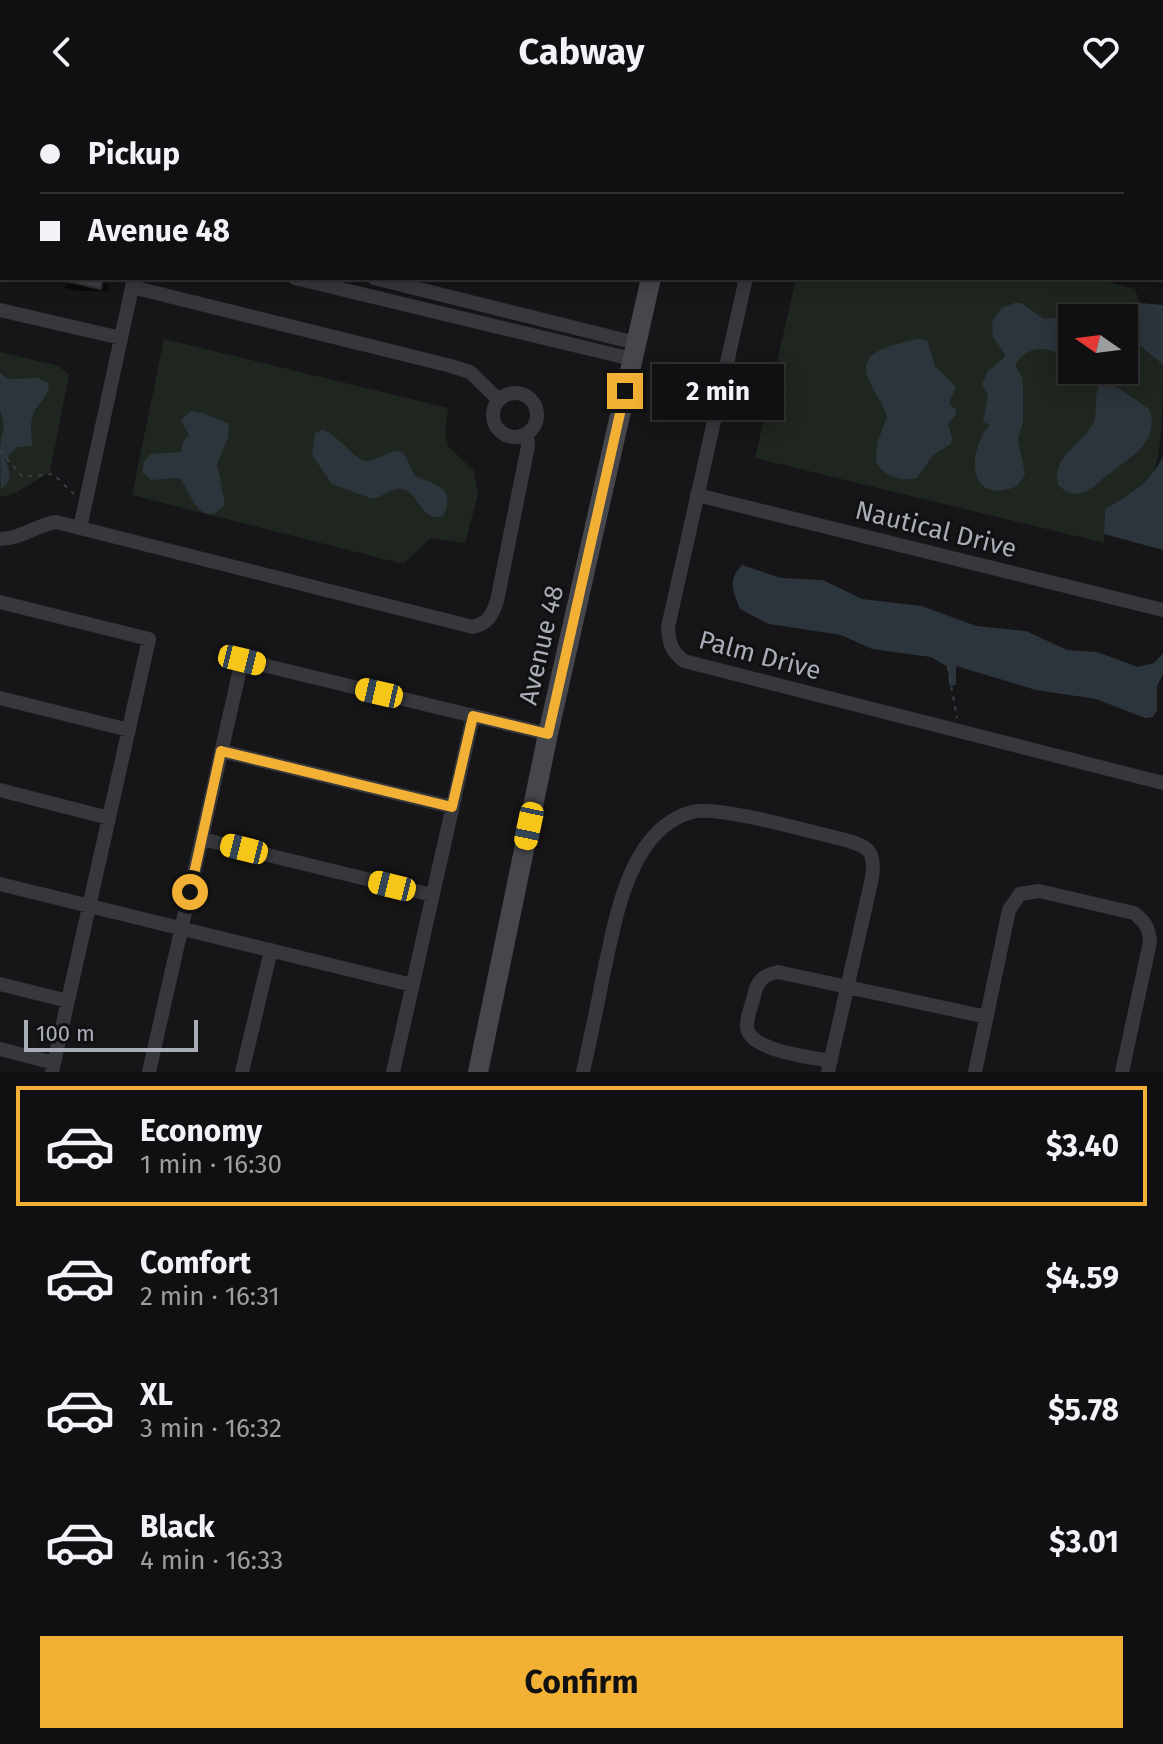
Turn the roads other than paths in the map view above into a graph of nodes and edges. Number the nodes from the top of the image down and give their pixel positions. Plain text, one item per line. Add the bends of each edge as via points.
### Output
1 (304, 280) edge
2 (381, 280) edge
3 (651, 280) edge
4 (746, 280) edge
5 (133, 283) edge
6 (0, 310) edge
7 (121, 338) junction
8 (634, 351) junction
9 (499, 400) junction
10 (527, 434) junction
11 (697, 495) junction
12 (80, 528) junction
13 (0, 539) edge
14 (0, 602) edge
15 (1163, 610) edge
16 (0, 698) edge
17 (473, 716) junction
18 (129, 730) junction
19 (548, 734) junction
20 (221, 751) junction
21 (1163, 783) edge
22 (0, 790) edge
23 (452, 807) junction
24 (109, 818) junction
25 (202, 839) junction
26 (0, 884) edge
27 (432, 895) junction
28 (90, 906) junction
29 (181, 928) junction
30 (271, 950) junction
31 (0, 984) edge
32 (412, 985) junction
33 (847, 987) junction
34 (68, 1001) junction
35 (987, 1017) junction
36 (0, 1049) edge
37 (829, 1067) edge
38 (53, 1068) edge
39 (149, 1072) edge
40 (242, 1072) edge
41 (393, 1072) edge
42 (478, 1072) edge
43 (583, 1072) edge
44 (975, 1072) edge
45 (1122, 1072) edge

1 - 8 street
2 - 8 street
3 - 8 main road, Avenue 48
4 - 11 street, Palm Drive
5 - 7 street
5 - 9 street via 470,372
6 - 7 street
7 - 12 street
8 - 19 main road, Avenue 48
9 - 10 street via 494,419 500,432 513,437
9 - 10 street via 520,394 532,401 537,415
10 - 12 street via 497,601 491,618 473,627
11 - 15 street, Nautical Drive
11 - 21 street, Palm Drive via 668,627 669,645 684,661
12 - 13 street via 56,522
14 - 18 street via 149,639
16 - 18 street
17 - 19 street
17 - 20 street via 242,660
17 - 23 street
18 - 24 street
19 - 42 main road, Avenue 48
20 - 23 street
20 - 25 street
22 - 24 street
23 - 27 street
24 - 28 street
25 - 27 street
25 - 29 street
26 - 28 street
27 - 32 street
28 - 29 street
28 - 34 street
29 - 30 street
29 - 39 street
30 - 32 street
30 - 40 street
31 - 34 street
32 - 41 street
33 - 35 street
33 - 37 street
33 - 37 street via 766,974 757,984 747,1027 752,1040 762,1046
33 - 43 street via 872,878 871,852 842,839 716,811 694,812 672,820 655,836 623,893
34 - 38 street
35 - 44 street
35 - 45 street via 1009,910 1020,894 1039,891 1134,913 1150,930 1150,942
36 - 38 street

